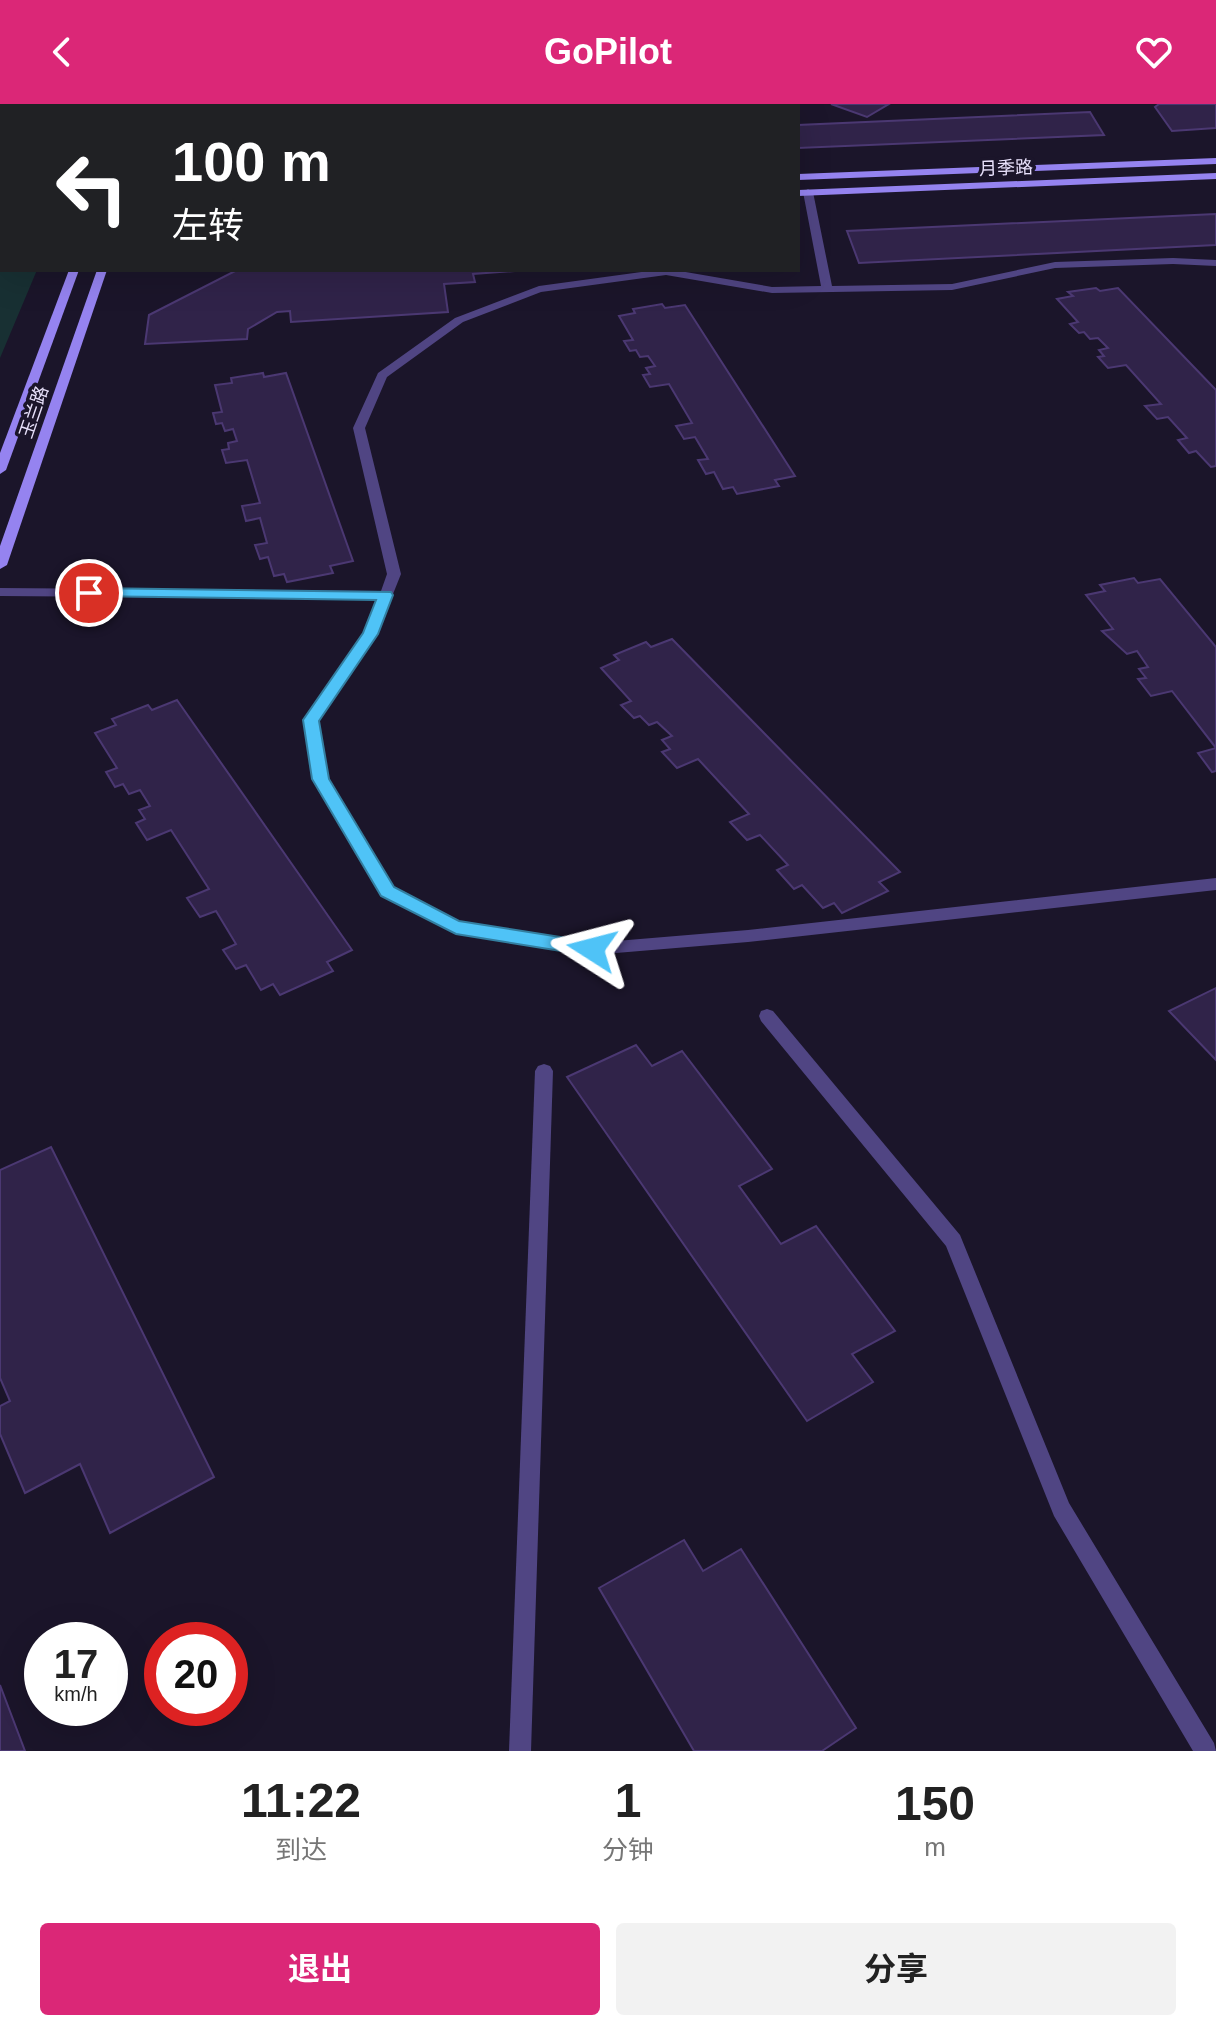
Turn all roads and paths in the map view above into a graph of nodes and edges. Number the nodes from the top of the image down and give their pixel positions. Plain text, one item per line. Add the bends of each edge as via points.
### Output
1 (1216, 161) edge
2 (1216, 176) edge
3 (800, 177) edge
4 (803, 193) edge
5 (1216, 263) edge
6 (73, 272) edge
7 (101, 272) edge
8 (827, 289) junction
9 (0, 470) edge
10 (0, 565) edge
11 (0, 592) edge
12 (386, 595) junction
13 (1216, 884) edge
14 (767, 1016) dead end
15 (544, 1071) dead end
16 (520, 1751) edge
17 (1206, 1751) edge

1 - 3 street, 月季路
2 - 4 street, 月季路
4 - 8 lane
5 - 8 lane via 1055,265 952,287
6 - 9 street, 玉兰路
7 - 10 street, 玉兰路
8 - 12 lane via 772,290 666,272 539,289 459,320 382,375 359,428 394,574
11 - 12 lane
12 - 13 lane via 370,634 311,720 321,779 387,891 456,927 592,949
14 - 17 lane via 953,1241 1061,1509
15 - 16 lane

